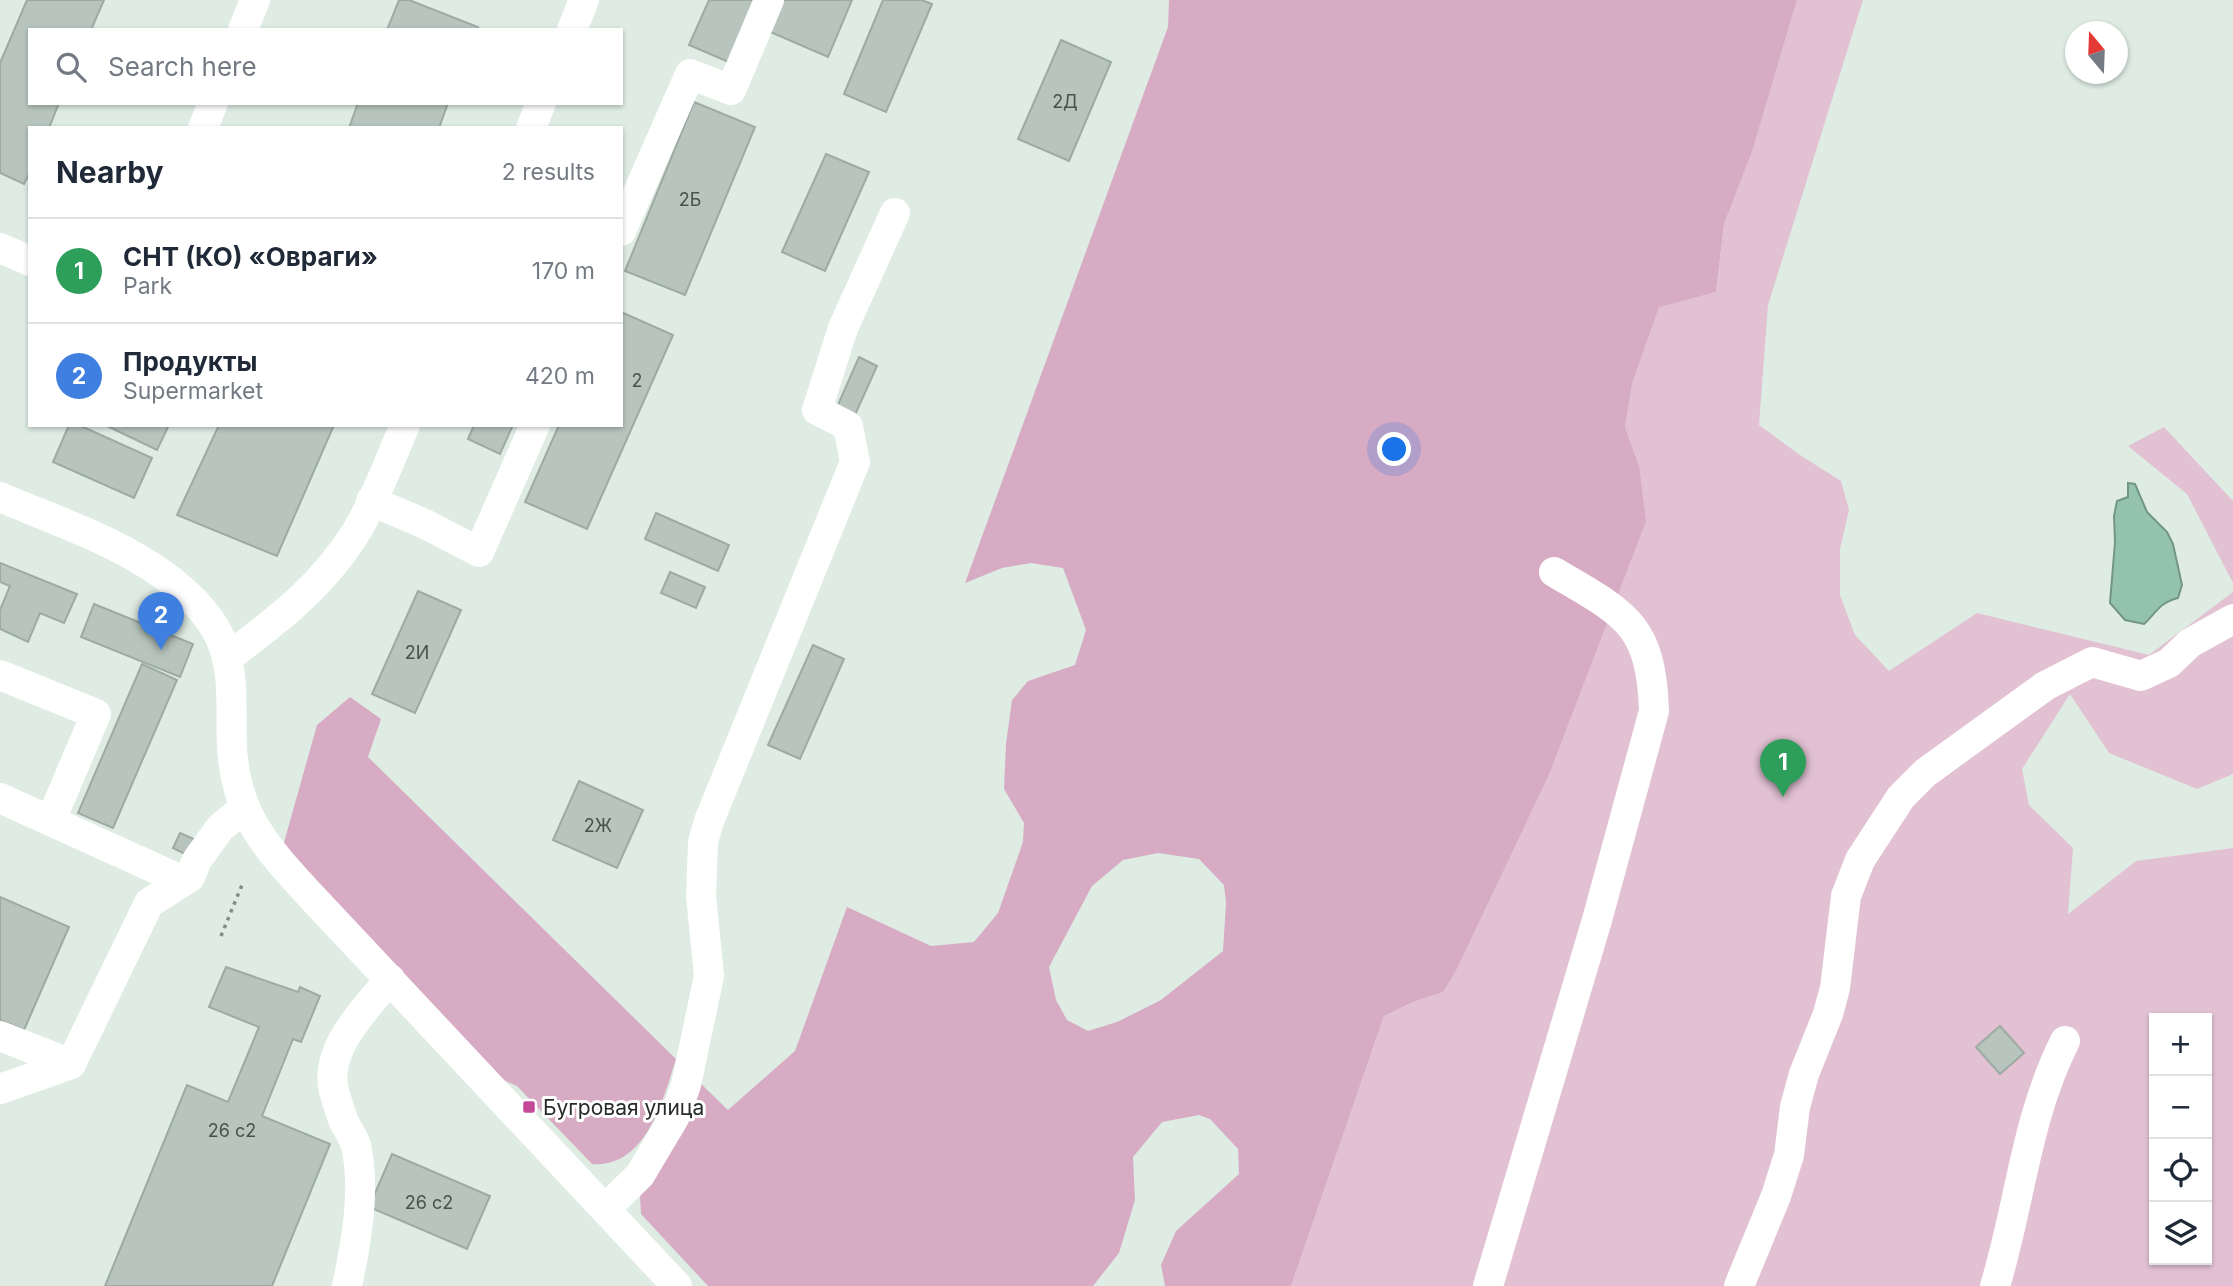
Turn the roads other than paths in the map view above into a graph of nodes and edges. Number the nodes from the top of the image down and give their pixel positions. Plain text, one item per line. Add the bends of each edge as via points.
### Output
1 (255, 0) edge
2 (584, 0) edge
3 (769, 0) edge
4 (244, 28) edge
5 (573, 28) edge
6 (212, 105) edge
7 (540, 105) edge
8 (204, 126) edge
9 (532, 126) edge
10 (895, 213) dead end
11 (623, 226) edge
12 (0, 248) edge
13 (28, 260) edge
14 (404, 427) edge
15 (534, 427) edge
16 (0, 497) edge
17 (371, 500) junction
18 (1554, 572) dead end
19 (2233, 619) edge
20 (227, 658) junction
21 (0, 675) edge
22 (0, 798) edge
23 (244, 808) junction
24 (51, 820) junction
25 (183, 881) junction
26 (390, 979) junction
27 (0, 1036) edge
28 (2065, 1041) dead end
29 (71, 1064) junction
30 (0, 1089) edge
31 (605, 1209) junction
32 (347, 1286) edge
33 (677, 1286) edge
34 (1488, 1286) edge
35 (1740, 1286) edge
36 (1996, 1286) edge

1 - 4 street
2 - 5 street
3 - 11 street via 731,90 690,74
6 - 8 street
7 - 9 street
10 - 31 street via 843,328 817,410 848,426 855,462 703,842 701,897 709,976 685,1085 675,1116 640,1175
12 - 13 street
14 - 17 street
15 - 17 street via 479,552
16 - 20 street via 117,548 170,579 216,629
17 - 20 street via 358,528 313,589
18 - 34 street via 1627,618 1644,645 1653,677 1654,712
19 - 35 street via 2190,643 2169,663 2141,676 2092,662 2045,686 1934,766 1901,797 1860,860 1846,896 1828,1014 1804,1074 1789,1155
20 - 23 street via 233,694 232,750
21 - 24 street via 96,715
22 - 24 street
23 - 25 street via 220,828
23 - 26 street via 272,854
24 - 25 street
25 - 29 street via 149,903
26 - 31 street
26 - 32 street via 345,1033 336,1055 333,1087 355,1145 359,1174 356,1241
27 - 29 street
28 - 36 street via 2036,1110
29 - 30 street
31 - 33 street

